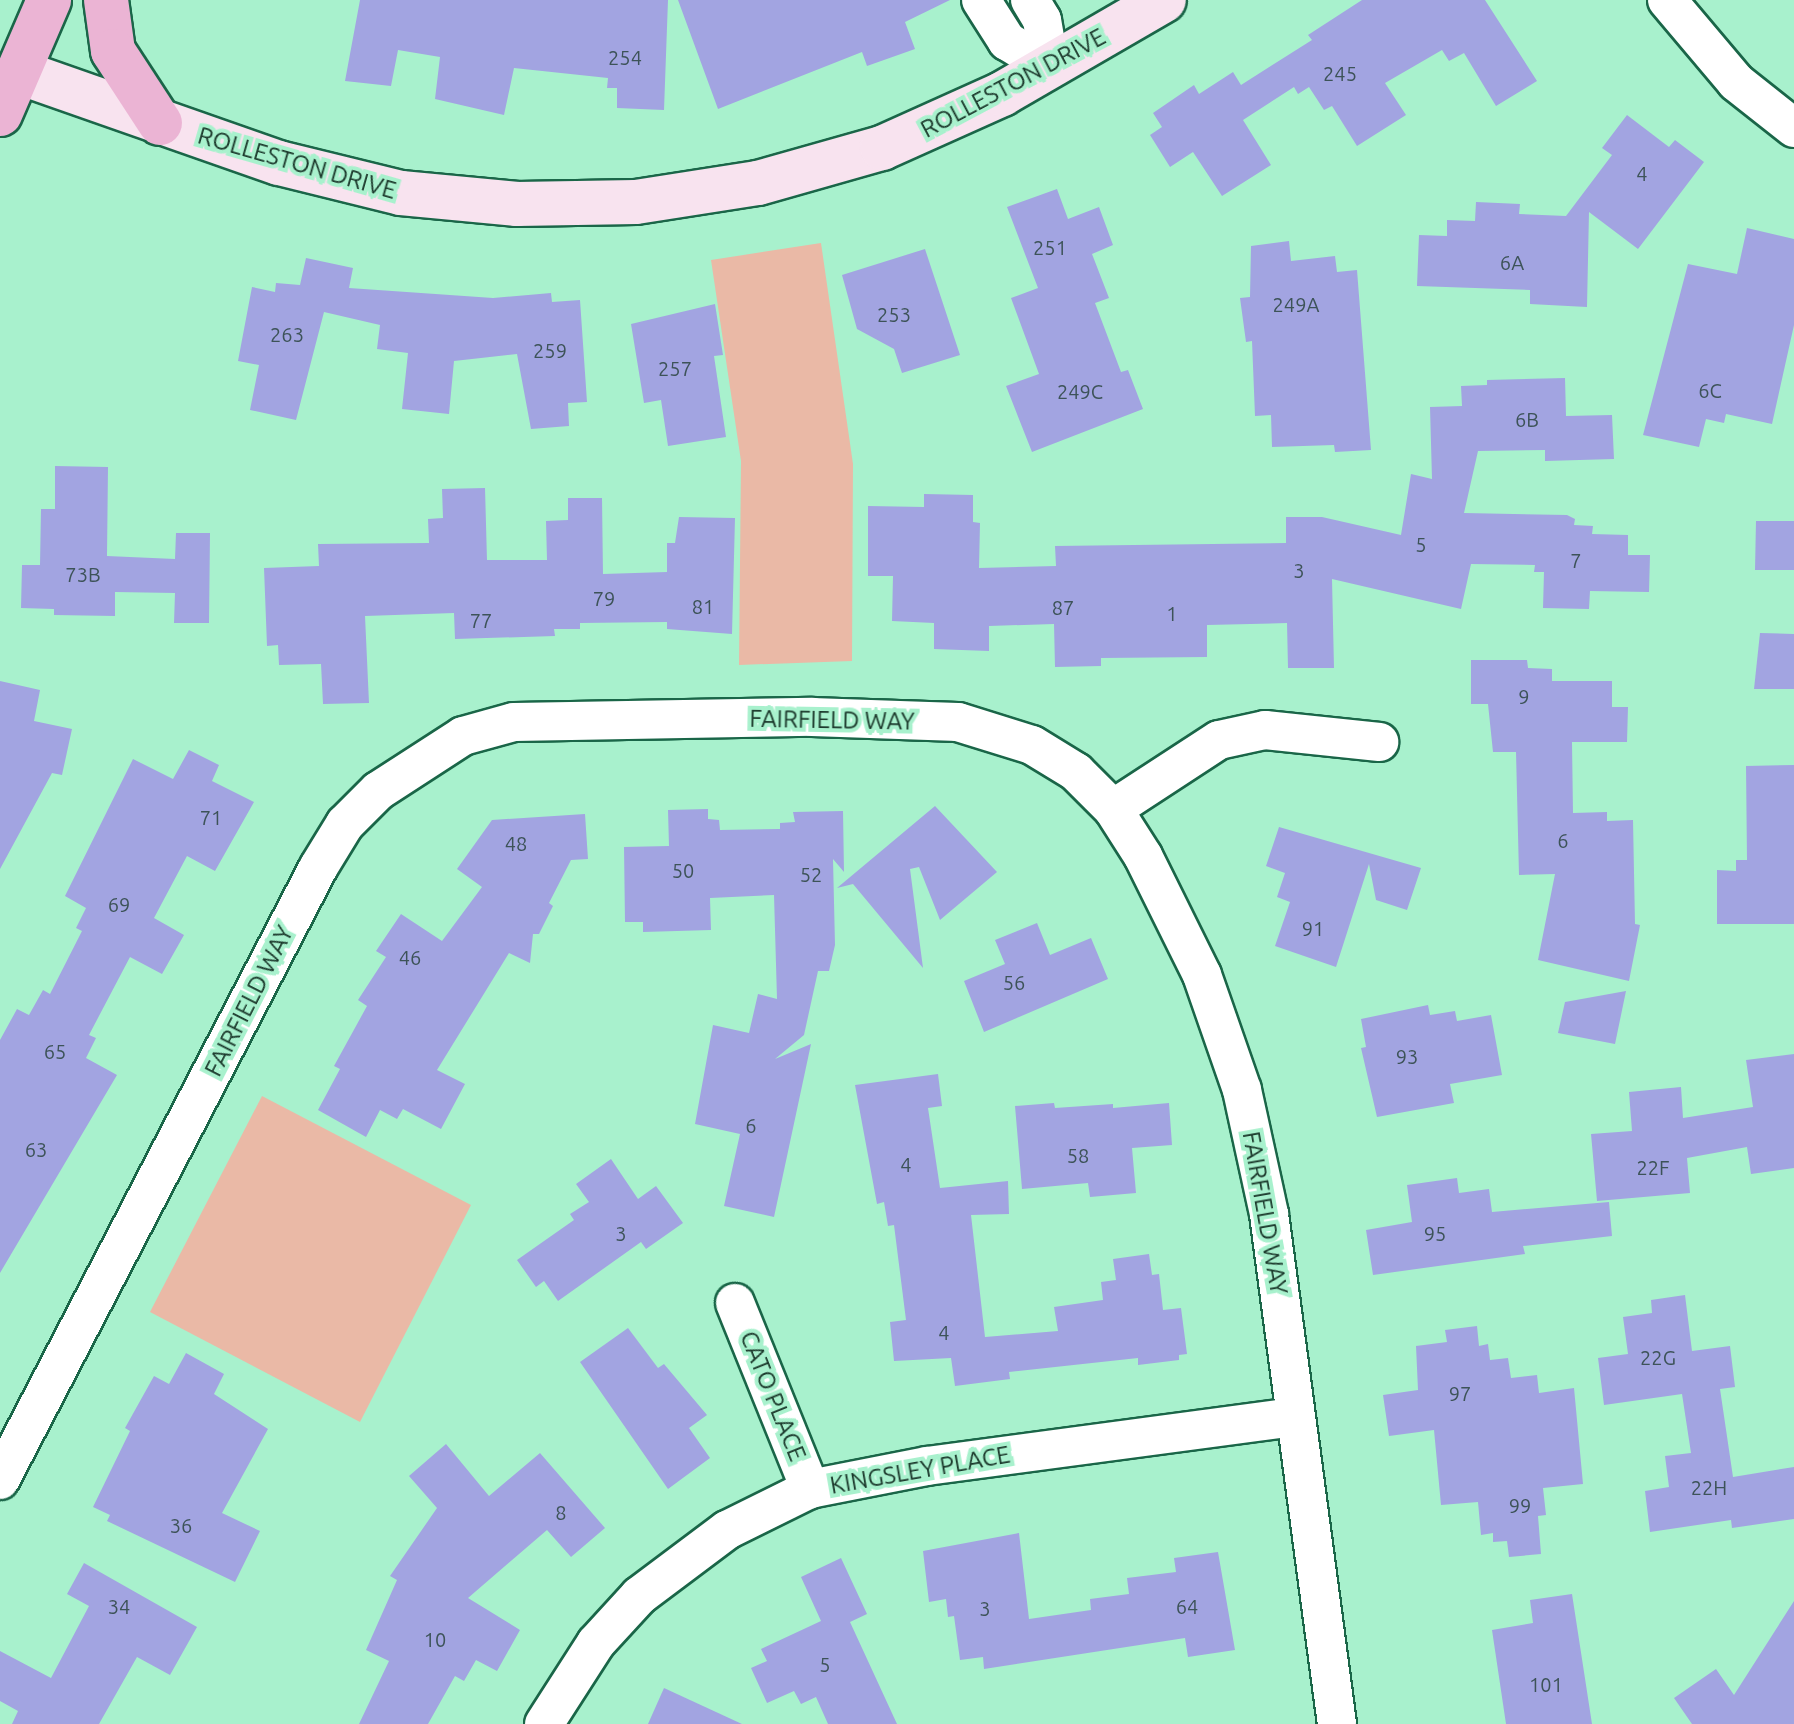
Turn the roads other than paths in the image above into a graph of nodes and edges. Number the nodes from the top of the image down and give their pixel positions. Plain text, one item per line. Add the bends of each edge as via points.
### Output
1 (49, 0) edge
2 (106, 0) edge
3 (981, 0) edge
4 (1030, 0) edge
5 (1164, 0) edge
6 (1667, 0) edge
7 (1050, 67) junction
8 (19, 72) junction
9 (0, 114) edge
10 (160, 123) junction
11 (1794, 128) edge
12 (1379, 742) dead end
13 (1113, 809) junction
14 (735, 1303) dead end
15 (1295, 1417) junction
16 (0, 1480) edge
17 (810, 1489) junction
18 (544, 1724) edge
19 (1337, 1724) edge

1 - 8 highway
2 - 10 highway via 113,51
3 - 7 street via 1007,41
4 - 7 street via 1042,20
5 - 7 main road, ROLLESTON DRIVE
6 - 11 street via 1736,82
7 - 10 main road, ROLLESTON DRIVE via 944,123 849,159 732,189 636,202 517,204 401,193 279,163
8 - 9 highway
8 - 10 main road, ROLLESTON DRIVE
12 - 13 street via 1265,730 1219,740
13 - 15 street, FAIRFIELD WAY via 1182,930 1242,1090 1269,1214
13 - 16 street, FAIRFIELD WAY via 1076,772 1032,745 958,722 812,717 514,722 463,736 420,759 345,824 318,868
14 - 17 street, CATO PLACE
15 - 17 street, KINGSLEY PLACE via 927,1466
15 - 19 street, FAIRFIELD WAY
17 - 18 street, KINGSLEY PLACE via 727,1530 639,1596 596,1643

